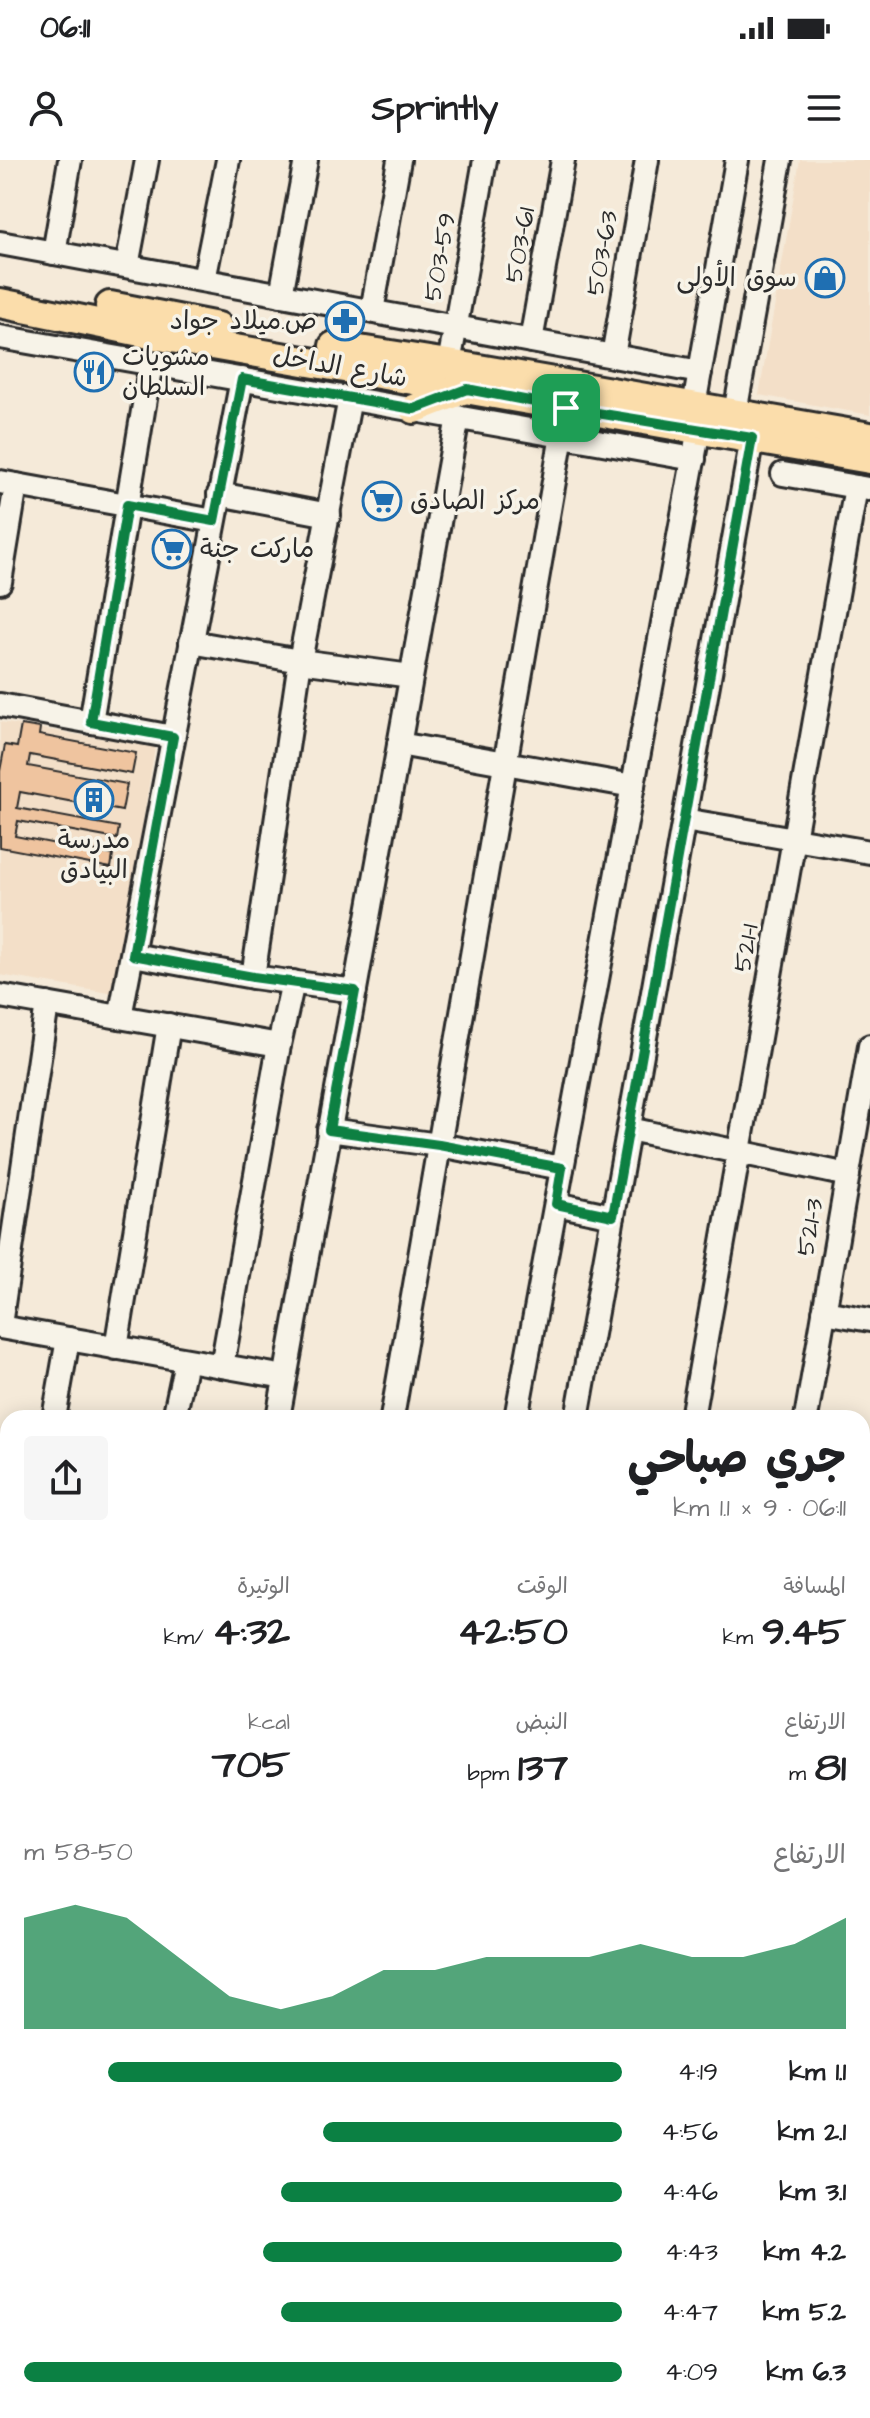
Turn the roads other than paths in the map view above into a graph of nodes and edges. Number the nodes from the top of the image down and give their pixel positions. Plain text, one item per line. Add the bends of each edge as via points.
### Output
1 (70, 160) edge
2 (147, 160) edge
3 (228, 160) edge
4 (306, 160) edge
5 (399, 160) edge
6 (485, 160) edge
7 (563, 160) edge
8 (647, 160) edge
9 (737, 160) edge
10 (780, 160) edge
11 (0, 243) edge
12 (54, 253) junction
13 (127, 266) junction
14 (204, 280) junction
15 (0, 286) edge
16 (281, 295) junction
17 (0, 303) edge
18 (372, 311) junction
19 (456, 327) junction
20 (0, 337) edge
21 (531, 341) junction
22 (613, 356) junction
23 (151, 363) junction
24 (449, 364) junction
25 (700, 372) junction
26 (242, 379) junction
27 (467, 389) junction
28 (350, 398) junction
29 (414, 409) junction
30 (735, 413) junction
31 (458, 417) junction
32 (697, 417) junction
33 (562, 435) junction
34 (870, 437) edge
35 (752, 438) junction
36 (694, 459) junction
37 (870, 459) edge
38 (783, 474) dead end
39 (8, 483) edge
40 (863, 488) edge
41 (219, 494) junction
42 (127, 505) junction
43 (329, 515) junction
44 (214, 521) junction
45 (0, 582) edge
46 (191, 642) junction
47 (300, 661) junction
48 (411, 676) junction
49 (0, 705) edge
50 (91, 722) junction
51 (173, 737) junction
52 (399, 744) junction
53 (505, 763) junction
54 (633, 786) junction
55 (684, 820) junction
56 (794, 839) junction
57 (870, 852) edge
58 (133, 955) junction
59 (253, 977) junction
60 (293, 982) junction
61 (355, 991) junction
62 (0, 996) edge
63 (47, 1004) junction
64 (120, 1017) junction
65 (169, 1025) junction
66 (279, 1045) junction
67 (870, 1046) edge
68 (629, 1129) junction
69 (329, 1130) junction
70 (439, 1145) junction
71 (739, 1152) junction
72 (562, 1168) junction
73 (848, 1175) junction
74 (556, 1204) junction
75 (613, 1216) junction
76 (824, 1312) junction
77 (870, 1320) edge
78 (0, 1326) edge
79 (68, 1339) junction
80 (116, 1348) junction
81 (186, 1361) junction
82 (222, 1366) junction
83 (285, 1377) junction
84 (55, 1410) edge
85 (176, 1410) edge
86 (279, 1410) edge
87 (393, 1410) edge
88 (517, 1410) edge
89 (578, 1410) edge
90 (693, 1410) edge
91 (807, 1410) edge

1 - 12 street
2 - 13 street
3 - 14 street
4 - 16 street
5 - 18 street
6 - 19 street, 503-59
7 - 21 street, 503-61
8 - 22 street, 503-63
9 - 25 street
10 - 30 street
11 - 12 street
12 - 13 street
13 - 14 street
14 - 16 street
15 - 24 main road, شارع الداخل
16 - 18 street
17 - 27 main road, شارع الداخل
18 - 19 street
19 - 21 street
19 - 24 street, 503-59
20 - 23 street
21 - 22 street
22 - 25 street
23 - 26 street
23 - 42 street
24 - 32 main road, شارع الداخل
25 - 32 street
26 - 28 street
26 - 41 street
27 - 29 main road
27 - 32 main road, شارع الداخل via 566,408
28 - 29 street
28 - 43 street
29 - 31 street
30 - 32 main road, شارع الداخل
30 - 34 main road, شارع الداخل
31 - 33 street
31 - 48 street
32 - 35 main road, شارع الداخل
32 - 36 street
33 - 36 street
33 - 53 street
35 - 37 main road, شارع الداخل
35 - 55 street
36 - 54 street
38 - 40 street
39 - 42 street
39 - 45 street
40 - 56 street, 521-1
41 - 43 street
41 - 44 street
42 - 44 street
42 - 50 street
43 - 47 street
44 - 46 street
46 - 47 street
46 - 51 street
47 - 48 street
47 - 59 street
48 - 52 street
49 - 50 street
50 - 51 street
51 - 58 street
52 - 53 street
52 - 61 street
53 - 54 street
53 - 70 street
54 - 72 street
55 - 56 street
55 - 68 street
56 - 57 street
56 - 71 street, 521-1
58 - 59 street
58 - 64 street
59 - 60 street
60 - 61 street
60 - 66 street
61 - 69 street
62 - 63 street
63 - 64 street
63 - 78 street
64 - 65 street
65 - 66 street
65 - 80 street
66 - 82 street
67 - 73 street, 521-3
68 - 71 street
68 - 75 street
69 - 70 street
69 - 83 street
70 - 72 street
70 - 87 street
71 - 73 street
71 - 90 street, 521-1
72 - 74 street
73 - 76 street, 521-3
74 - 75 street
74 - 88 street
75 - 89 street
76 - 77 street
76 - 91 street, 521-3
78 - 79 street
79 - 80 street
79 - 84 street
80 - 81 street
81 - 82 street
81 - 85 street
82 - 83 street
83 - 86 street

